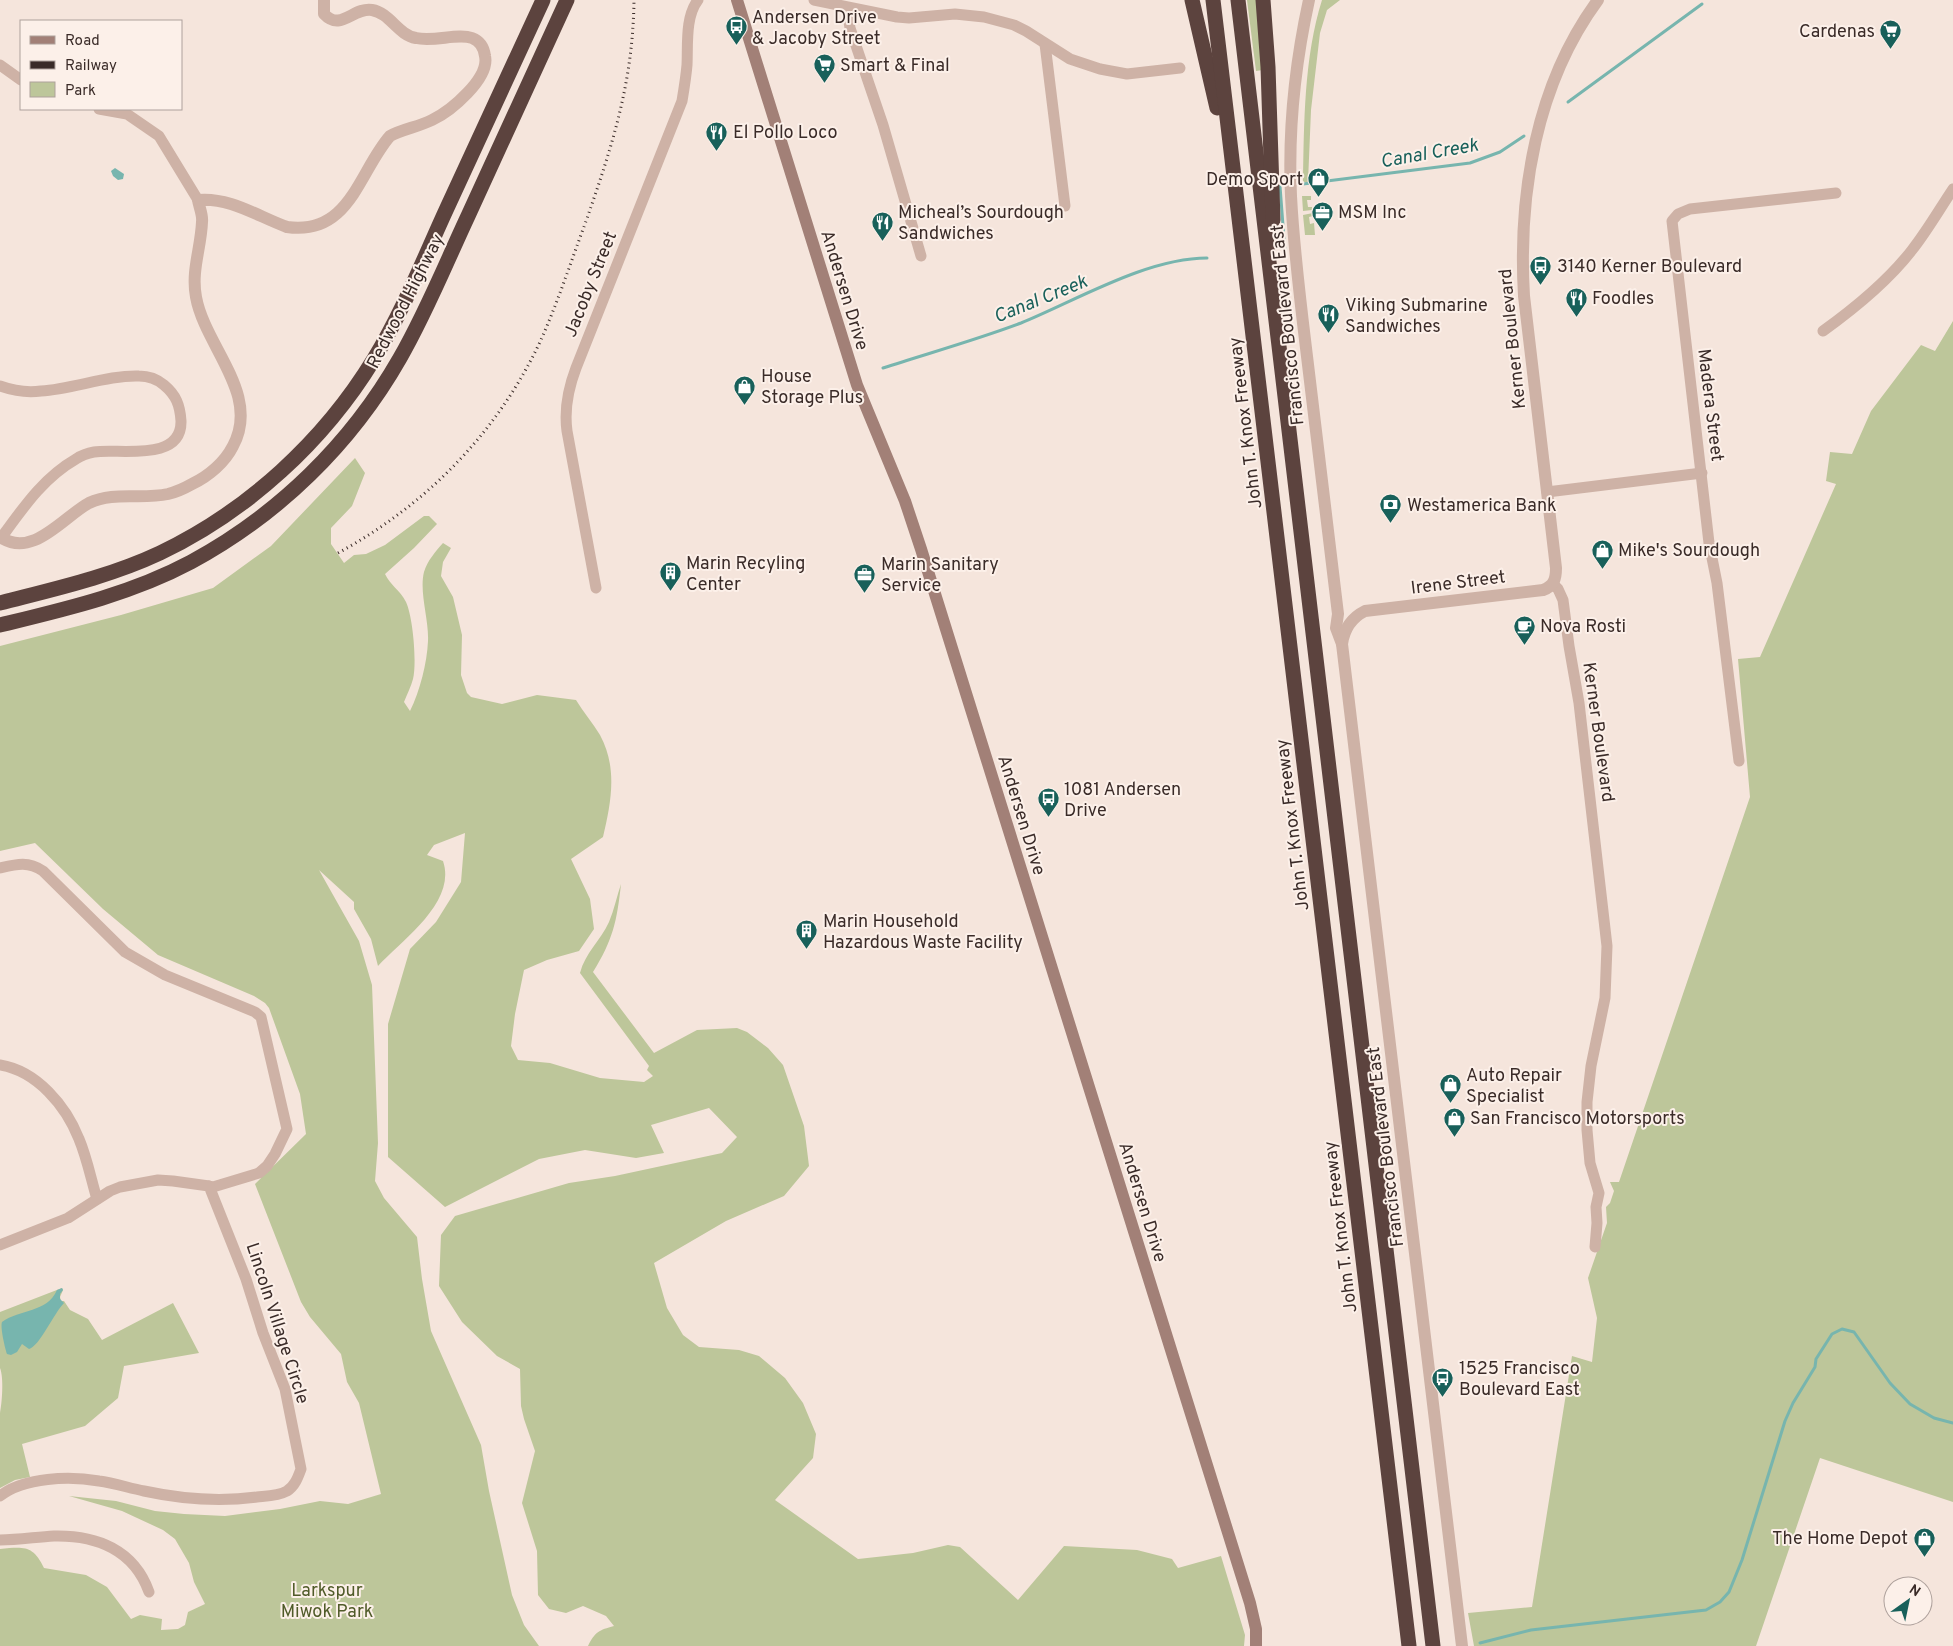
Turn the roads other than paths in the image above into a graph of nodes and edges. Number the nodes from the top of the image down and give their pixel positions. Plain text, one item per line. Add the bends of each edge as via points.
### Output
1 (324, 0) edge
2 (543, 0) edge
3 (567, 0) edge
4 (698, 0) edge
5 (737, 0) edge
6 (814, 0) edge
7 (1192, 0) edge
8 (1213, 0) edge
9 (1238, 0) edge
10 (1263, 0) edge
11 (1309, 0) edge
12 (1598, 0) edge
13 (847, 8) junction
14 (1045, 44) junction
15 (0, 65) edge
16 (1180, 68) dead end
17 (20, 79) edge
18 (105, 110) edge
19 (1953, 190) edge
20 (1836, 193) dead end
21 (198, 200) junction
22 (1065, 206) dead end
23 (1240, 224) junction
24 (921, 256) dead end
25 (1275, 312) junction
26 (1823, 331) dead end
27 (0, 386) edge
28 (1702, 473) junction
29 (1546, 492) junction
30 (0, 538) edge
31 (1553, 584) junction
32 (596, 588) dead end
33 (0, 603) edge
34 (1365, 611) junction
35 (1338, 614) junction
36 (0, 625) edge
37 (1342, 644) junction
38 (1739, 761) dead end
39 (0, 868) edge
40 (0, 1065) edge
41 (209, 1186) junction
42 (98, 1198) junction
43 (0, 1245) edge
44 (1595, 1246) dead end
45 (0, 1496) edge
46 (0, 1540) edge
47 (149, 1592) dead end
48 (1256, 1646) edge
49 (1408, 1646) edge
50 (1433, 1646) edge
51 (1462, 1646) edge

1 - 21 street via 324,14 329,19 337,21 373,10 414,38 472,38 483,49 485,68 447,111 390,136 347,204 316,225 297,228 232,204
2 - 33 highway, Redwood Highway via 394,324 363,377 325,426 255,493 180,543 102,576
3 - 36 highway, Redwood Highway via 410,340 378,394 339,444 310,475 262,517 190,563 112,596
4 - 32 street, Jacoby Street via 692,8 690,20 682,101 568,394 567,432
5 - 48 main road, Andersen Drive via 857,385 905,501 921,549 1250,1603
6 - 13 street
7 - 23 highway
8 - 23 highway, John T. Knox Freeway
9 - 25 highway
10 - 25 highway
11 - 35 street, Francisco Boulevard East via 1293,100 1291,194
12 - 29 street, Kerner Boulevard via 1572,42 1550,94 1534,147 1525,204 1522,247 1524,296
13 - 14 street via 909,18 955,14 984,17 1026,30
13 - 24 street via 850,28 886,134
14 - 16 street via 1083,65 1118,73
14 - 22 street
15 - 17 street
18 - 21 street via 127,114 159,136
19 - 26 street via 1898,266
20 - 28 street, Madera Street via 1685,210 1672,221
21 - 30 street via 202,220 194,284 198,310 233,380 241,408 240,430 230,453 204,478 182,489 168,494 104,497 85,505 32,542 17,544
23 - 49 highway, John T. Knox Freeway
25 - 50 highway
27 - 30 street via 40,392 139,376 150,378 161,382 175,397 181,425 173,440 152,451 96,452 75,459 37,490
28 - 29 street
28 - 38 street, Madera Street
29 - 31 street, Kerner Boulevard via 1556,568
31 - 34 street, Irene Street via 1543,590
31 - 44 street, Kerner Boulevard via 1563,600 1579,704 1607,946 1605,998 1591,1066 1587,1107 1591,1171 1599,1193
34 - 35 street, Irene Street via 1355,609
34 - 37 street, Francisco Boulevard East via 1350,624
35 - 37 street, Francisco Boulevard East via 1336,628
37 - 51 street, Francisco Boulevard East
39 - 41 street via 25,862 34,865 125,952 165,975 255,1012 260,1017 288,1129 276,1154 259,1174
40 - 42 street via 22,1072 62,1107 79,1138
41 - 42 street via 158,1180 120,1187
41 - 45 street, Lincoln Village Circle via 285,1389 301,1469 297,1481 288,1490 276,1494 229,1500 178,1497 78,1479 18,1485
42 - 43 street via 68,1218
46 - 47 street via 54,1536 107,1545 135,1565

